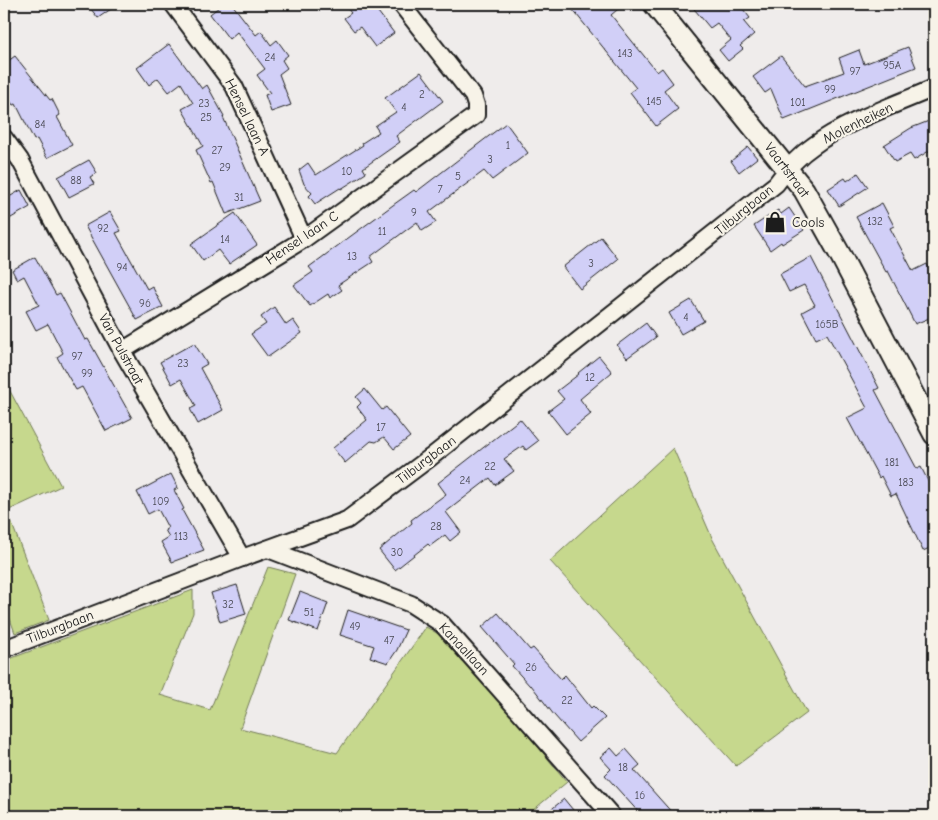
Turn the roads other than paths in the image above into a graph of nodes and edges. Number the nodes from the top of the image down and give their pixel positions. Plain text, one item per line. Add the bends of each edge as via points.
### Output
1 (173, 4) edge
2 (401, 4) edge
3 (654, 4) edge
4 (934, 88) edge
5 (4, 138) edge
6 (788, 169) junction
7 (304, 239) junction
8 (122, 351) junction
9 (934, 434) edge
10 (268, 548) junction
11 (242, 558) junction
12 (4, 649) edge
13 (612, 816) edge

1 - 7 street, Hensel laan A via 234,86
2 - 7 street, Hensel laan C via 473,96 476,115
3 - 6 main road, Vaartstraat
4 - 6 street, Molenheiken via 844,127 813,146
5 - 8 street, Van Pulstraat via 20,160
6 - 9 main road, Vaartstraat via 804,190 837,249
6 - 10 street, Tilburgbaan via 776,184 347,520
7 - 8 street, Hensel laan C
8 - 11 street, Van Pulstraat
10 - 11 street, Tilburgbaan
10 - 13 street, Kanaallaan via 411,604 442,624
11 - 12 street, Tilburgbaan

